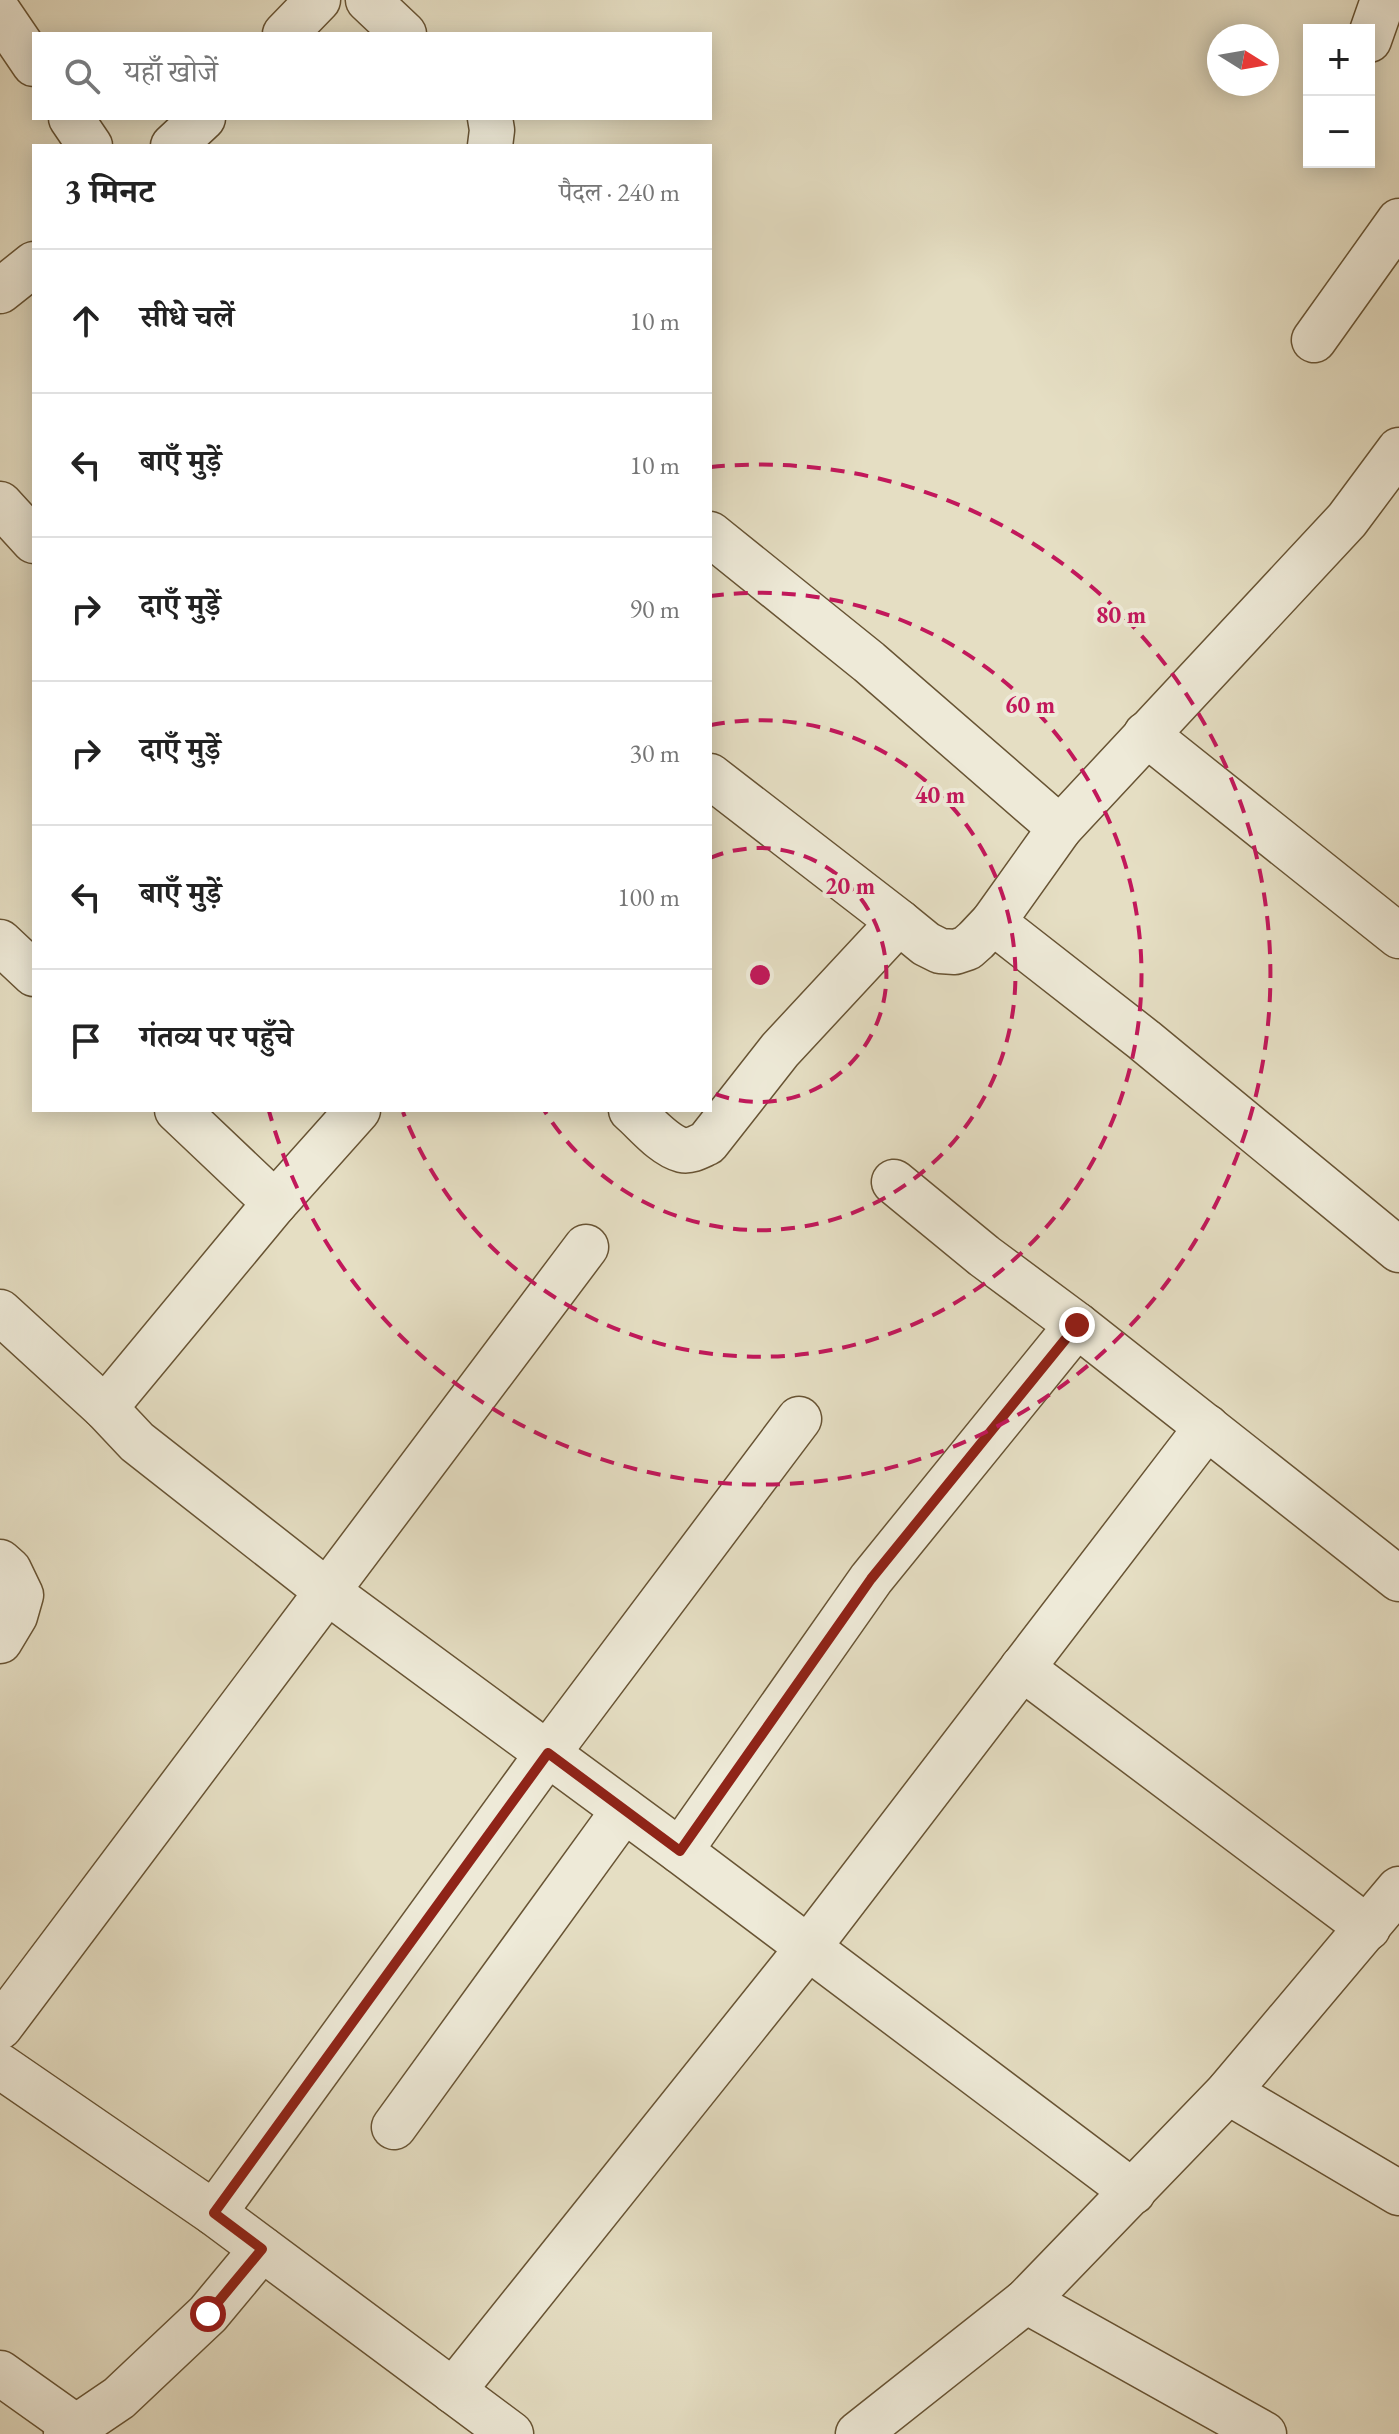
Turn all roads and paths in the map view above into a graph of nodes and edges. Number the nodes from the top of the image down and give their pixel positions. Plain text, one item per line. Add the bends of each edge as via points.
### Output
1 (318, 0) edge
2 (368, 0) edge
3 (1383, 0) edge
4 (0, 14) edge
5 (1375, 24) edge
6 (287, 32) edge
7 (402, 32) edge
8 (32, 61) edge
9 (72, 120) edge
10 (201, 120) edge
11 (490, 120) edge
12 (89, 144) edge
13 (175, 144) edge
14 (490, 144) edge
15 (1399, 221) edge
16 (32, 266) edge
17 (0, 291) edge
18 (1314, 340) dead end
19 (1399, 450) edge
20 (0, 504) edge
21 (712, 536) edge
22 (32, 539) edge
23 (1146, 734) junction
24 (712, 778) edge
25 (1060, 828) junction
26 (899, 922) junction
27 (993, 922) junction
28 (1399, 936) edge
29 (0, 942) edge
30 (32, 972) edge
31 (179, 1112) edge
32 (356, 1112) edge
33 (633, 1112) edge
34 (894, 1182) dead end
35 (275, 1203) junction
36 (586, 1247) dead end
37 (1399, 1250) edge
38 (0, 1312) edge
39 (1077, 1325) junction
40 (105, 1408) junction
41 (799, 1419) dead end
42 (1207, 1427) junction
43 (0, 1562) edge
44 (1399, 1579) edge
45 (328, 1592) junction
46 (0, 1641) edge
47 (1022, 1668) junction
48 (548, 1753) junction
49 (624, 1810) junction
50 (680, 1851) junction
51 (1399, 1889) edge
52 (1368, 1928) junction
53 (807, 1949) junction
54 (0, 2027) edge
55 (0, 2066) edge
56 (1228, 2092) junction
57 (394, 2127) dead end
58 (1133, 2192) junction
59 (1399, 2193) edge
60 (214, 2213) junction
61 (262, 2249) junction
62 (1026, 2301) junction
63 (0, 2373) edge
64 (453, 2391) junction
65 (71, 2430) edge
66 (511, 2434) edge
67 (858, 2434) edge
68 (1264, 2434) edge

1 - 6 street
2 - 7 street
3 - 5 street
4 - 8 street
9 - 12 street
10 - 13 street
11 - 14 street
15 - 18 street
16 - 17 street
19 - 23 street via 1347,520
20 - 22 street
21 - 25 street via 869,662
23 - 25 street
23 - 28 street
24 - 26 street
25 - 27 street
26 - 27 street via 926,944 955,952 967,948
26 - 33 street via 780,1050 707,1143 683,1150
27 - 37 street
29 - 30 street
31 - 35 street
32 - 35 street
34 - 39 street
35 - 40 street
36 - 45 street
38 - 40 street
39 - 42 street
39 - 50 street via 871,1579
40 - 45 street via 137,1442
41 - 48 street
42 - 44 street
42 - 47 street
43 - 46 street via 21,1595
45 - 48 street
45 - 54 street
47 - 52 street
47 - 53 street
48 - 49 street
48 - 60 street
49 - 50 street
49 - 57 street
50 - 53 street
51 - 52 street
52 - 56 street
53 - 58 street
53 - 64 street
55 - 60 street
56 - 58 street
56 - 59 street
58 - 62 street
60 - 61 street
61 - 64 street
61 - 65 street via 208,2314 119,2398
62 - 67 street
62 - 68 street
63 - 65 street
64 - 66 street

